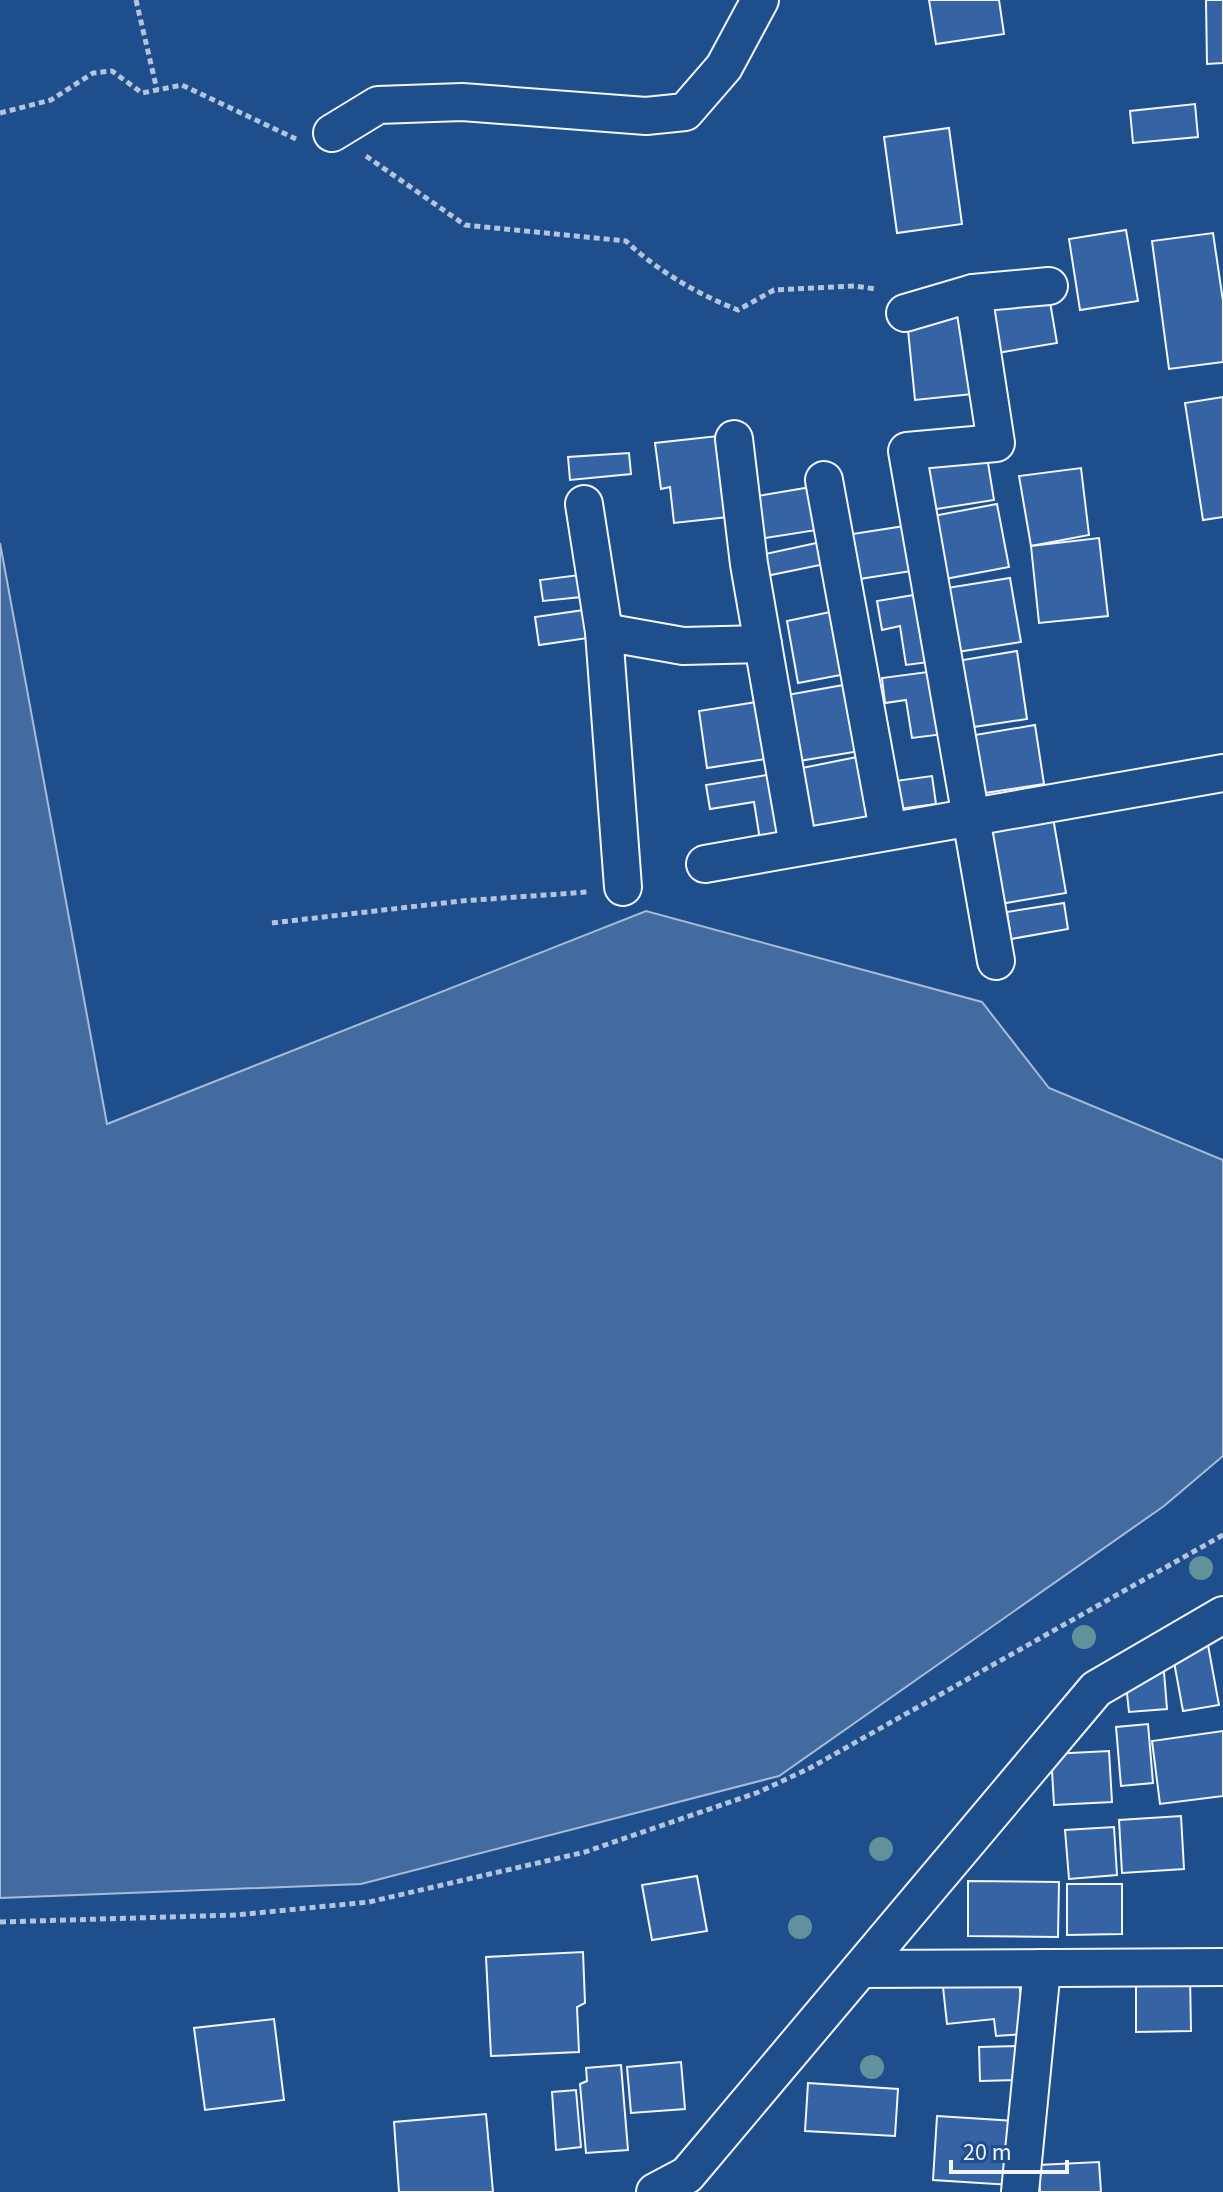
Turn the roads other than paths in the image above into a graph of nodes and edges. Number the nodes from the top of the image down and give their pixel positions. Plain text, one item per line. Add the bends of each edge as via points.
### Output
1 (760, 0) edge
2 (332, 133) road end
3 (1049, 286) dead end
4 (973, 293) junction
5 (905, 313) road end
6 (734, 439) dead end
7 (824, 480) dead end
8 (584, 504) dead end
9 (604, 632) junction
10 (763, 644) junction
11 (1223, 773) edge
12 (971, 815) junction
13 (888, 830) junction
14 (798, 846) junction
15 (705, 864) dead end
16 (623, 887) road end
17 (996, 961) dead end
18 (1223, 1615) edge
19 (1223, 1967) edge
20 (1042, 1968) junction
21 (861, 1969) junction
22 (697, 2183) edge
23 (655, 2192) edge
24 (1020, 2192) edge

1 - 2 street via 724,67 685,112 631,115 462,102 378,105
3 - 4 street
4 - 5 street
4 - 12 street via 996,443 907,451
6 - 10 street
7 - 13 street
8 - 9 street
9 - 10 street via 683,646
9 - 16 street
10 - 14 street
11 - 12 street
12 - 13 street
12 - 17 street
13 - 14 street
14 - 15 street
18 - 21 street via 1096,1689
19 - 20 street
20 - 21 street
20 - 24 street
21 - 22 street
22 - 23 street

